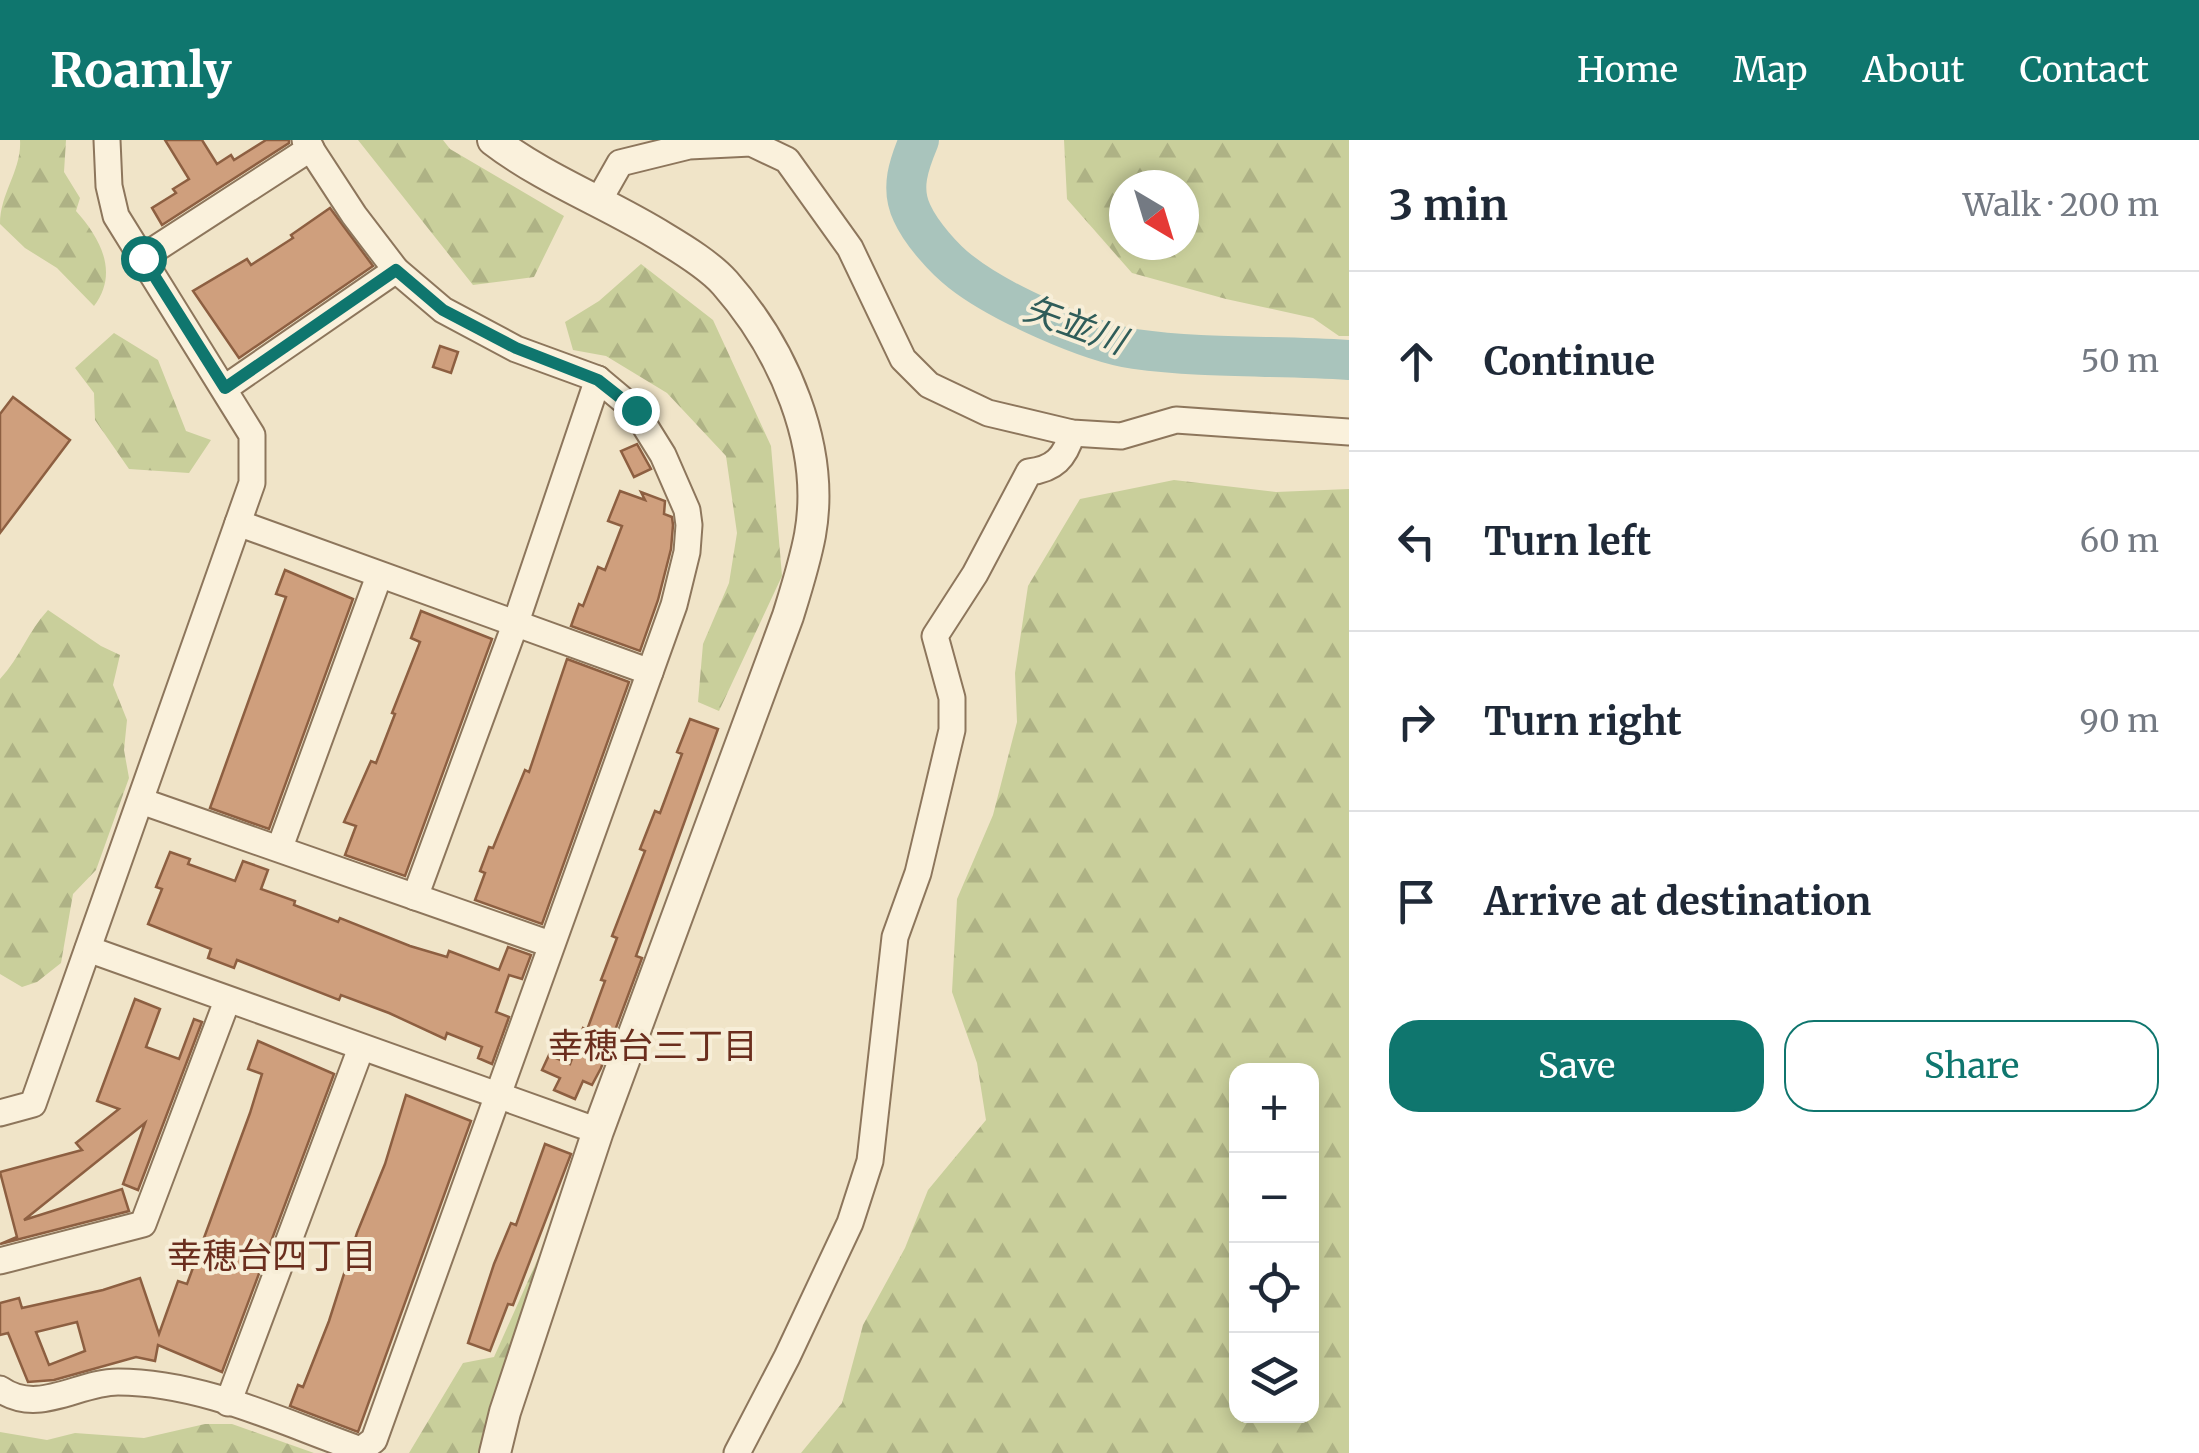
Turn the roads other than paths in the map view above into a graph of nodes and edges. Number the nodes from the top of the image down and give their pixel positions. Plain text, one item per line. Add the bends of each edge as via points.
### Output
1 (107, 140) edge
2 (492, 140) edge
3 (308, 144) edge
4 (598, 200) junction
5 (143, 258) junction
6 (396, 270) junction
7 (598, 380) junction
8 (225, 388) junction
9 (1349, 432) edge
10 (1072, 434) junction
11 (238, 523) junction
12 (379, 576) junction
13 (516, 622) junction
14 (650, 672) junction
15 (141, 800) junction
16 (280, 848) junction
17 (415, 898) junction
18 (550, 944) junction
19 (88, 950) junction
20 (227, 1001) junction
21 (361, 1048) junction
22 (496, 1096) junction
23 (0, 1113) edge
24 (598, 1131) junction
25 (0, 1260) edge
26 (0, 1389) edge
27 (228, 1403) junction
28 (495, 1453) edge
29 (737, 1453) edge

1 - 5 street via 116,216
2 - 4 street
3 - 5 street
3 - 6 street
4 - 10 street via 620,163 689,146 751,143 787,160 850,248 903,359 916,372 988,413
4 - 24 street via 724,281 765,338 800,408 812,478 811,534 788,616
5 - 8 street
6 - 7 street via 443,310
6 - 8 street
7 - 13 street
7 - 14 street via 636,410 687,510 687,552
8 - 11 street via 252,435 252,483
9 - 10 street via 1176,420 1121,436
10 - 29 street via 1066,454 1046,470 1028,472 935,636 952,698 952,730 918,873 895,937 870,1161 835,1256
11 - 12 street
11 - 15 street
12 - 13 street
12 - 16 street
13 - 14 street
13 - 17 street
14 - 18 street
15 - 16 street
15 - 19 street
16 - 17 street
17 - 18 street
18 - 22 street
19 - 20 street
19 - 23 street via 33,1104
20 - 21 street
20 - 25 street via 142,1224
21 - 22 street
21 - 27 street
22 - 24 street
22 - 27 street via 369,1446 361,1450
24 - 28 street
26 - 27 street via 11,1397 48,1399 113,1382 168,1384

